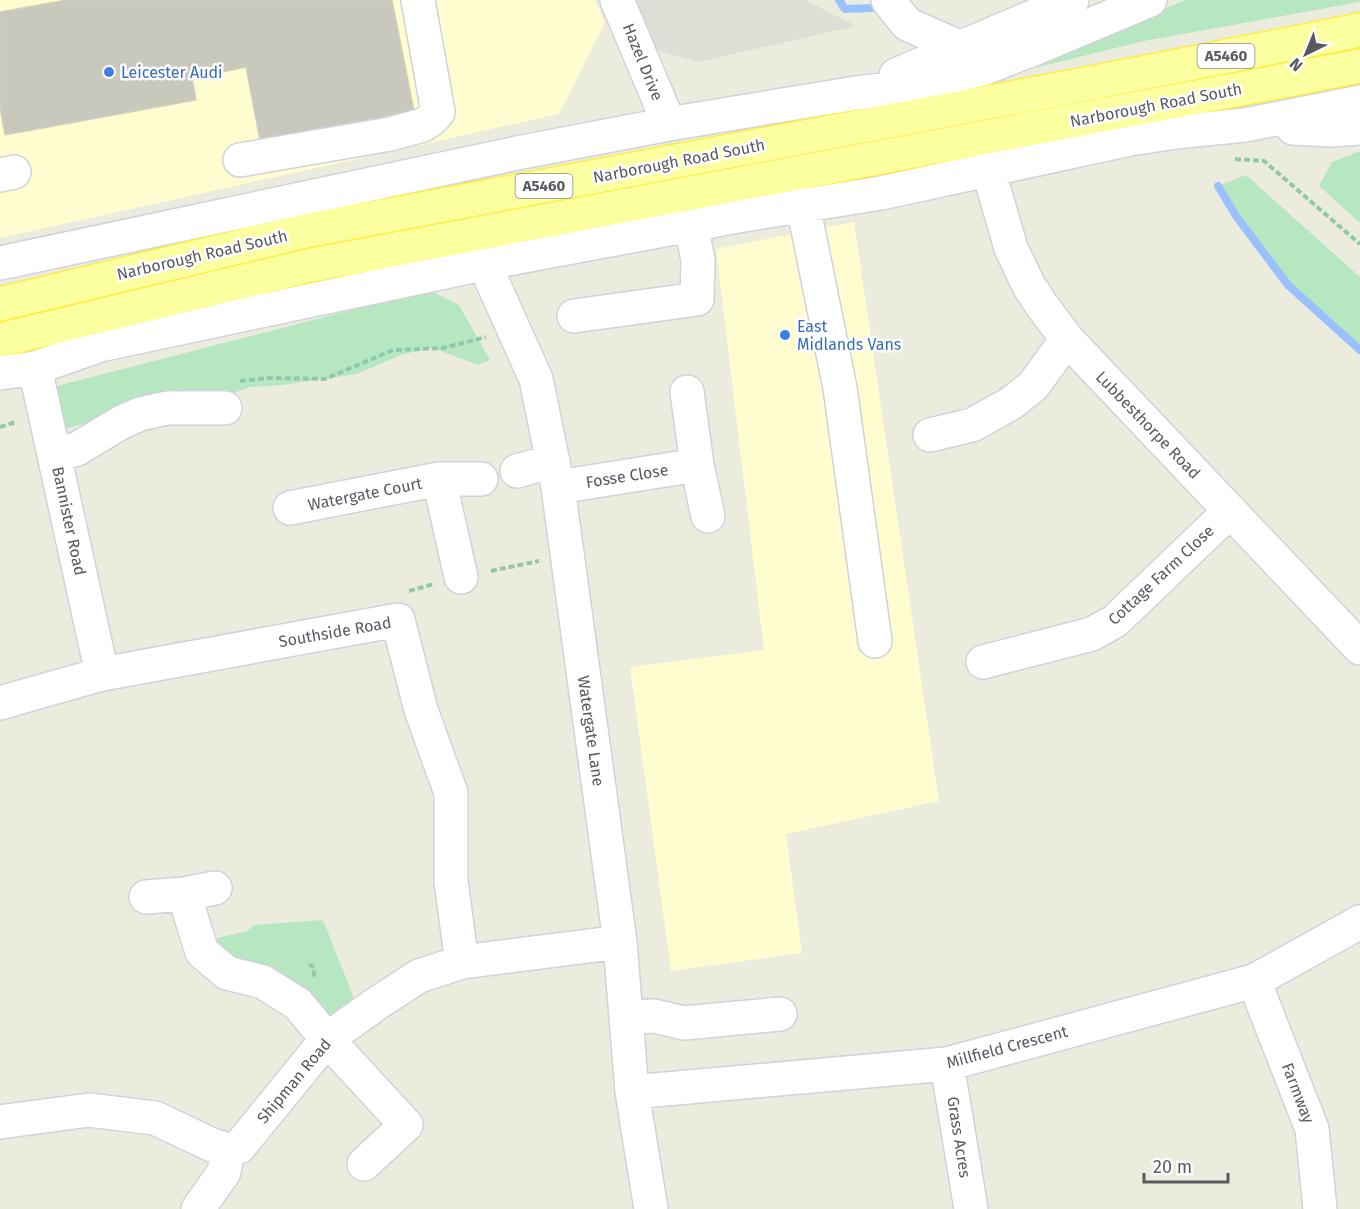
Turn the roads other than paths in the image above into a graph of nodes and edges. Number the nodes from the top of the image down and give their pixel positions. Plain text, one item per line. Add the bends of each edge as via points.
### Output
1 (418, 0) edge
2 (617, 0) edge
3 (1072, 0) edge
4 (1150, 0) edge
5 (897, 12) edge
6 (1360, 30) edge
7 (959, 47) junction
8 (1360, 66) edge
9 (856, 93) junction
10 (1360, 102) edge
11 (669, 124) junction
12 (1245, 125) junction
13 (1360, 128) edge
14 (988, 169) junction
15 (803, 206) junction
16 (252, 209) junction
17 (691, 225) junction
18 (0, 263) edge
19 (487, 263) junction
20 (0, 304) edge
21 (574, 316) dead end
22 (1067, 339) junction
23 (0, 340) edge
24 (35, 368) junction
25 (0, 373) edge
26 (687, 392) dead end
27 (231, 395) road end
28 (930, 435) dead end
29 (54, 455) junction
30 (697, 465) junction
31 (517, 471) dead end
32 (555, 474) junction
33 (440, 479) junction
34 (481, 479) dead end
35 (290, 508) dead end
36 (1230, 511) junction
37 (708, 516) dead end
38 (461, 578) dead end
39 (875, 641) dead end
40 (1360, 648) edge
41 (983, 662) dead end
42 (102, 674) junction
43 (0, 703) edge
44 (146, 897) dead end
45 (1360, 922) edge
46 (620, 942) junction
47 (462, 962) junction
48 (1254, 981) junction
49 (780, 1014) dead end
50 (626, 1017) junction
51 (327, 1039) junction
52 (947, 1064) junction
53 (632, 1092) junction
54 (0, 1122) edge
55 (228, 1150) junction
56 (364, 1164) dead end
57 (198, 1209) edge
58 (651, 1209) edge
59 (971, 1209) edge
60 (1320, 1209) edge

1 - 16 street via 438,112 423,125 390,134 237,149
2 - 11 street, Hazel Drive
3 - 7 street, Narborough Road South
4 - 9 street, Narborough Road South via 982,69 909,87
5 - 7 street
6 - 20 main road, Narborough Road South / A5460 via 305,231
7 - 9 street, Narborough Road South
8 - 23 main road, Narborough Road South / A5460 via 307,266
9 - 11 street, Narborough Road South
10 - 12 street, Narborough Road South
11 - 16 street, Narborough Road South
12 - 13 street, Narborough Road South
12 - 14 street, Narborough Road South via 1130,139
14 - 15 street, Narborough Road South
14 - 22 street, Lubbesthorpe Road via 1011,249 1042,307
15 - 17 street, Narborough Road South
15 - 39 street via 840,388
16 - 18 street, Narborough Road South
17 - 19 street, Narborough Road South
17 - 21 street via 698,260 697,299
19 - 24 street, Narborough Road South via 100,345
19 - 32 street, Watergate Lane via 536,379
22 - 28 street via 1034,386 1010,404 972,425
22 - 36 street, Lubbesthorpe Road
24 - 25 street, Narborough Road South
24 - 29 street, Bannister Road
26 - 30 street
27 - 29 street via 140,414 77,449
29 - 42 street, Bannister Road
30 - 32 street, Fosse Close
30 - 37 street
31 - 32 street
32 - 46 street, Watergate Lane
33 - 34 street, Watergate Court
33 - 35 street, Watergate Court
33 - 38 street, Watergate Court
36 - 40 street, Lubbesthorpe Road
36 - 41 street, Cottage Farm Close via 1115,621 1092,634
42 - 43 street, Southside Road
42 - 47 street, Southside Road via 398,620 422,710 451,793 451,882
44 - 51 street via 200,891 202,952 227,973 263,982 298,1004
45 - 48 street, Millfield Crescent
46 - 47 street, Shipman Road
46 - 50 street, Watergate Lane
47 - 51 street, Shipman Road via 419,976
48 - 52 street, Millfield Crescent
48 - 60 street, Farmway via 1312,1129
49 - 50 street via 684,1023 654,1016
50 - 53 street, Watergate Lane
51 - 55 street, Shipman Road via 239,1147
51 - 56 street via 406,1125
52 - 53 street, Millfield Crescent
52 - 59 street, Grass Acres
53 - 58 street, Watergate Lane
54 - 55 street via 90,1110 155,1118
55 - 57 street via 225,1172

